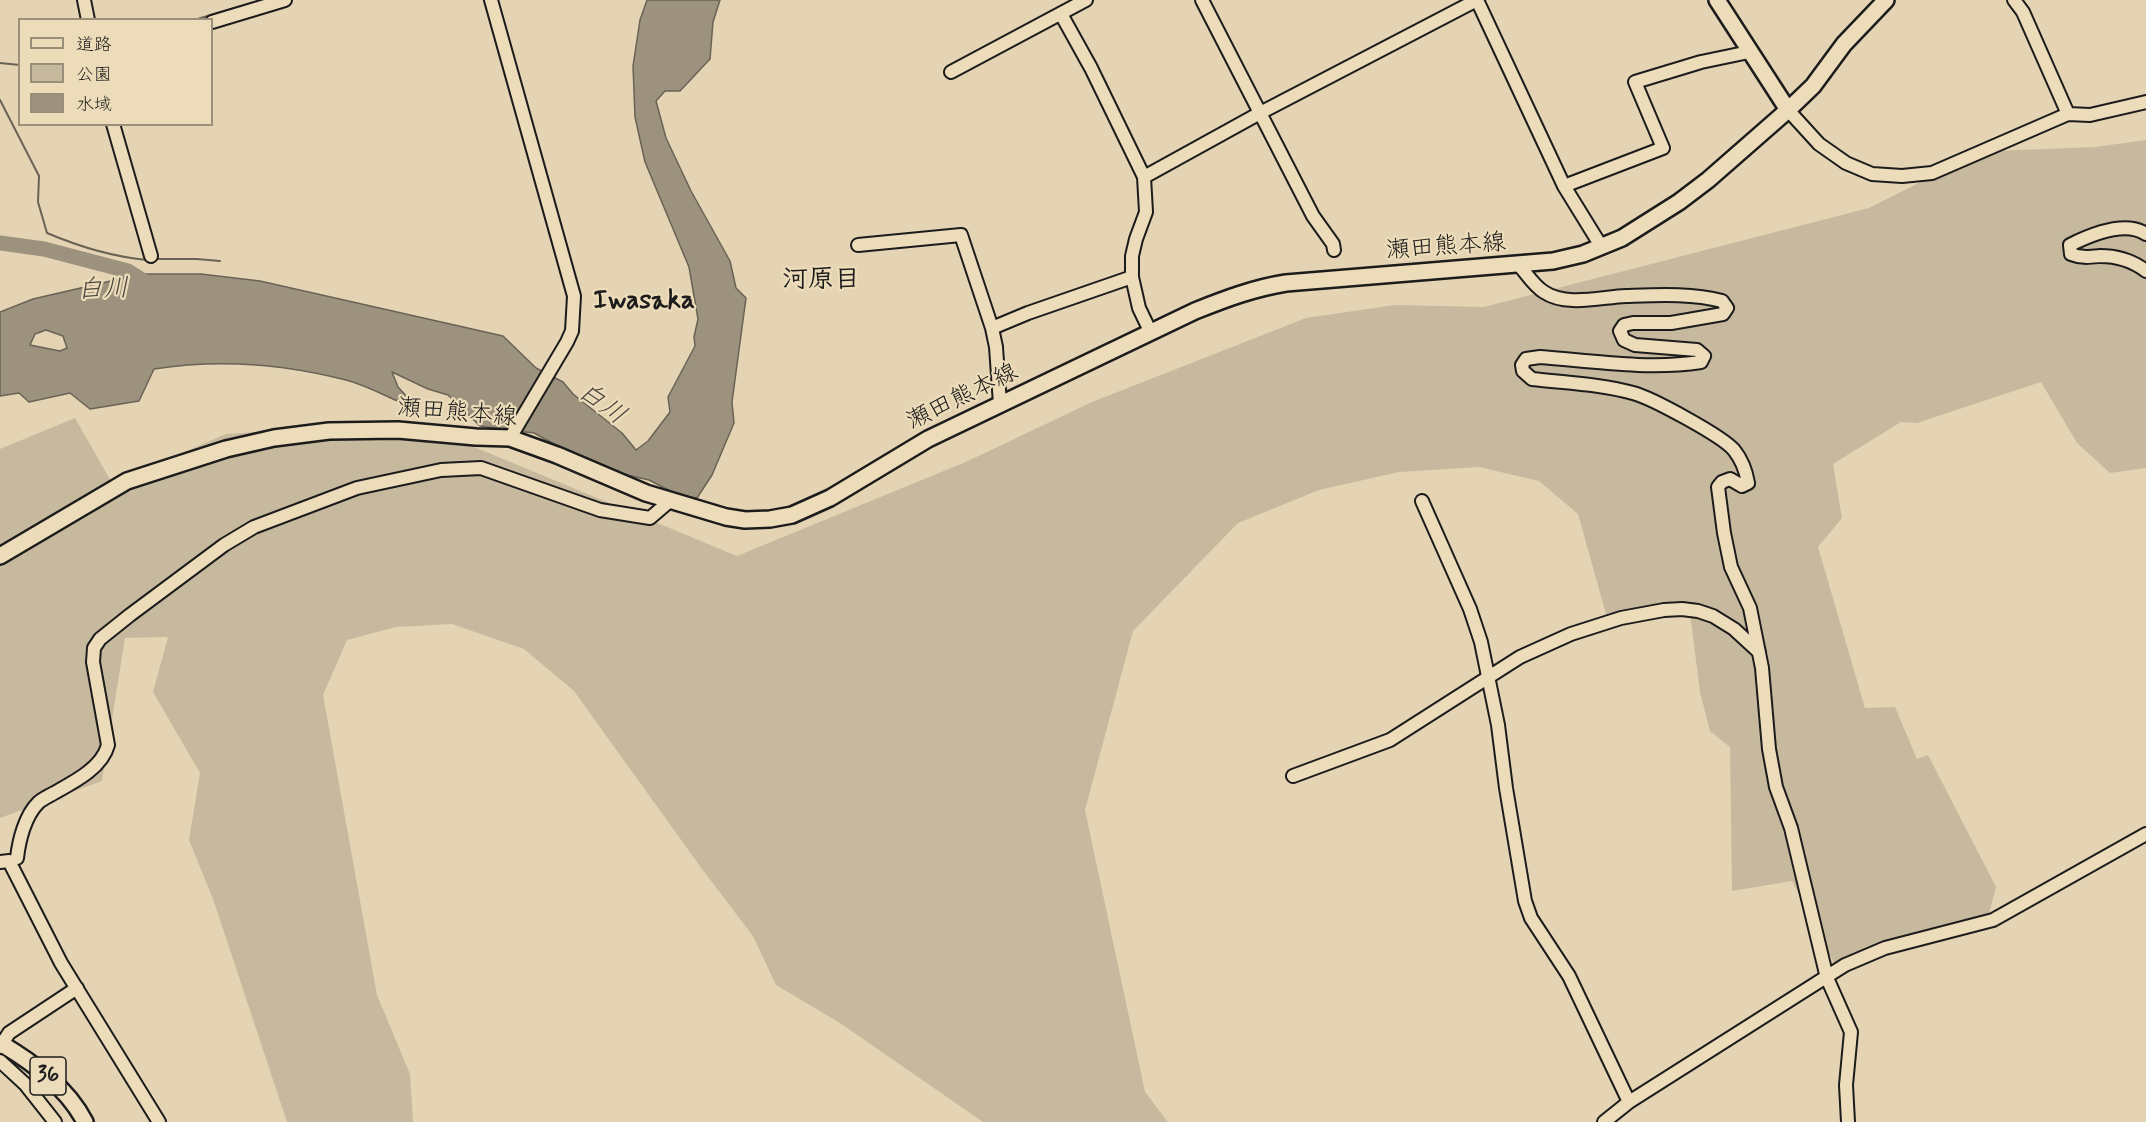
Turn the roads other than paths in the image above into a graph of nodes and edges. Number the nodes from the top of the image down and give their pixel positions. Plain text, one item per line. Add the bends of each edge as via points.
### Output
1 (84, 0) edge
2 (285, 0) edge
3 (491, 0) edge
4 (1086, 0) edge
5 (1202, 0) edge
6 (1477, 0) edge
7 (1717, 0) edge
8 (1886, 0) edge
9 (2014, 0) edge
10 (1061, 14) junction
11 (88, 18) edge
12 (213, 22) edge
13 (1749, 52) junction
14 (951, 72) dead end
15 (2146, 102) edge
16 (1788, 110) junction
17 (1260, 113) junction
18 (2068, 114) junction
19 (114, 126) edge
20 (1144, 177) junction
21 (1564, 186) junction
22 (2146, 234) edge
23 (858, 245) dead end
24 (1601, 246) junction
25 (1334, 250) dead end
26 (151, 255) dead end
27 (1519, 265) junction
28 (2146, 271) edge
29 (1132, 277) junction
30 (992, 328) junction
31 (1151, 333) junction
32 (1000, 404) junction
33 (512, 435) junction
34 (671, 500) junction
35 (1422, 501) dead end
36 (0, 556) edge
37 (1759, 652) junction
38 (1489, 676) junction
39 (1293, 776) dead end
40 (2146, 834) edge
41 (17, 858) dead end
42 (0, 862) edge
43 (1827, 978) junction
44 (77, 988) junction
45 (1, 1044) edge
46 (0, 1061) edge
47 (1629, 1102) junction
48 (55, 1122) edge
49 (85, 1122) edge
50 (159, 1122) edge
51 (1604, 1122) edge
52 (1848, 1122) edge

1 - 11 street
2 - 12 street
3 - 33 street via 574,296 572,330 567,342
4 - 10 street
5 - 17 street
6 - 17 street
6 - 21 street
7 - 13 main road
8 - 16 main road, 瀬田熊本線
9 - 18 street via 2024,12
10 - 14 street
10 - 20 street
13 - 16 main road
13 - 21 street via 1635,82 1663,148
15 - 18 street via 2090,115
16 - 18 street via 1819,144 1846,163 1872,174 1902,176 1932,172
16 - 24 main road, 瀬田熊本線 via 1679,202 1622,238
17 - 20 street
17 - 25 street
19 - 26 street
20 - 29 street via 1146,212 1132,256
21 - 24 street
22 - 28 street via 2129,228 2110,230 2070,245 2071,254 2078,257 2123,259
23 - 30 street via 961,236
24 - 27 main road, 瀬田熊本線 via 1583,254
27 - 31 main road, 瀬田熊本線 via 1259,288 1215,303
27 - 37 street via 1543,292 1556,297 1580,300 1705,296 1722,301 1727,308 1723,314 1696,320 1633,323 1620,330 1624,340 1635,345 1697,350 1704,356 1701,362 1626,364 1539,357 1526,359 1522,365 1532,379 1636,393 1734,450 1746,470 1748,483 1742,486 1730,478 1718,488 1731,567 1750,608
29 - 30 street
29 - 31 street via 1139,309
30 - 32 street
31 - 32 main road, 瀬田熊本線
32 - 34 main road, 瀬田熊本線 via 928,439 839,493 792,515 745,520
33 - 34 main road, 瀬田熊本線 via 646,494
33 - 36 main road, 瀬田熊本線 via 476,438 398,430 329,431 274,438 127,481
34 - 41 street via 650,518 614,513 481,468 465,468 357,488 254,527 224,545 100,639 94,648 93,662 108,745 106,753 97,765 39,802 27,821
35 - 38 street via 1470,609
37 - 38 street via 1713,616 1690,610 1664,610 1571,634
37 - 43 street via 1776,787 1791,828
38 - 39 street via 1390,740
38 - 47 street via 1525,901 1531,918 1569,976
40 - 43 street via 1993,920 1885,948 1845,965
42 - 44 street via 9,861
43 - 47 street
43 - 52 street via 1851,1032 1846,1085
44 - 45 street via 9,1033
44 - 50 street
45 - 49 main road, 36 via 47,1076
46 - 48 street via 25,1084
47 - 51 street

